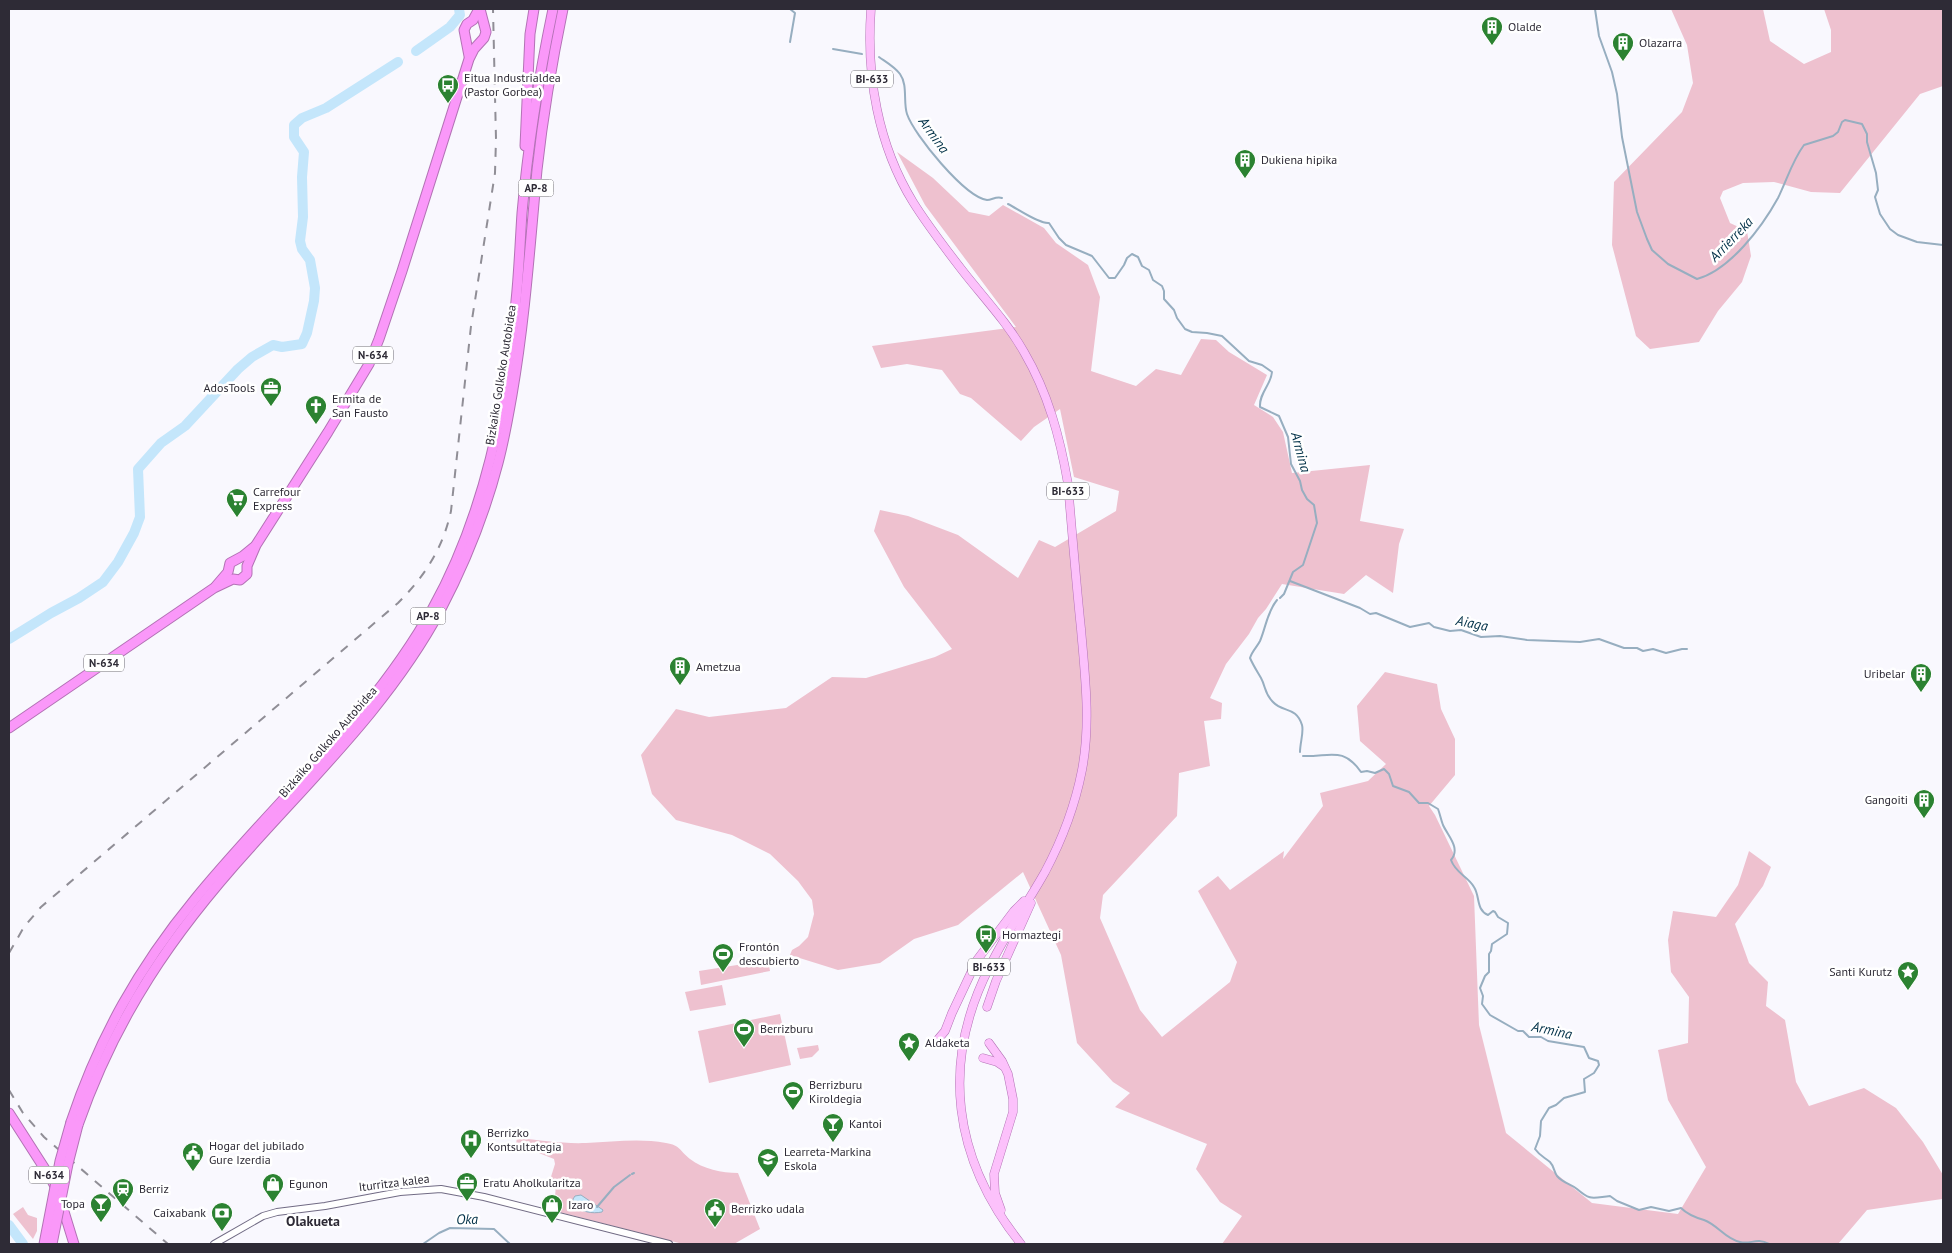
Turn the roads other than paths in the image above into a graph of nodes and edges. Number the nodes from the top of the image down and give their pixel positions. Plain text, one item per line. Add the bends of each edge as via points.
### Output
1 (480, 9) edge
2 (534, 9) edge
3 (553, 9) edge
4 (564, 9) edge
5 (871, 9) edge
6 (473, 20) junction
7 (484, 24) junction
8 (466, 37) junction
9 (479, 42) junction
10 (469, 59) junction
11 (522, 215) junction
12 (256, 545) junction
13 (236, 560) junction
14 (248, 566) junction
15 (230, 575) junction
16 (9, 728) edge
17 (1042, 876) junction
18 (1032, 893) junction
19 (987, 1007) dead end
20 (989, 1043) dead end
21 (934, 1044) dead end
22 (982, 1058) dead end
23 (1003, 1066) junction
24 (9, 1113) edge
25 (74, 1124) junction
26 (1014, 1236) junction
27 (44, 1244) edge
28 (52, 1244) edge
29 (74, 1244) edge
30 (214, 1244) edge
31 (669, 1244) edge
32 (1021, 1244) edge

1 - 6 highway
1 - 7 highway
2 - 11 highway via 530,34
3 - 11 highway, Bizkaiko Golkoko Autobidea / AP-8 via 535,111
4 - 25 highway, Bizkaiko Golkoko Autobidea / AP-8 via 542,130 521,345 506,429 489,495 461,567 435,618 387,692 202,903 158,962 105,1055
5 - 17 main road, BI-633 via 874,93 882,132 895,166 912,201 935,235 1024,351 1048,403 1062,452 1068,484 1085,678 1086,733 1082,767 1068,822
6 - 7 highway
6 - 8 highway via 466,26
7 - 9 highway, N-634 via 486,36
8 - 9 highway via 472,42
8 - 10 highway, N-634
9 - 10 highway, N-634
10 - 12 highway, N-634 via 369,364
11 - 25 highway, Bizkaiko Golkoko Autobidea / AP-8 via 516,303 497,430 467,533 445,583 380,688 196,898 150,958 97,1052
12 - 13 highway, N-634
12 - 14 highway, N-634
13 - 14 highway
13 - 15 highway, N-634 via 230,563
14 - 15 highway, N-634 via 240,580
15 - 16 highway, N-634
17 - 18 main road, BI-633
17 - 19 main road
18 - 21 main road via 977,960 945,1030
18 - 26 main road, BI-633 via 979,988 961,1048 959,1088 963,1125 975,1168 997,1212
20 - 23 main road
22 - 23 main road
23 - 26 main road via 1011,1082 1014,1106 993,1184
24 - 29 highway, N-634 via 53,1183
25 - 27 highway, Bizkaiko Golkoko Autobidea / AP-8, bridge via 60,1161
25 - 28 highway, Bizkaiko Golkoko Autobidea / AP-8, bridge
26 - 32 main road, BI-633
30 - 31 street, Iturritza kalea via 277,1212 400,1192 441,1189

